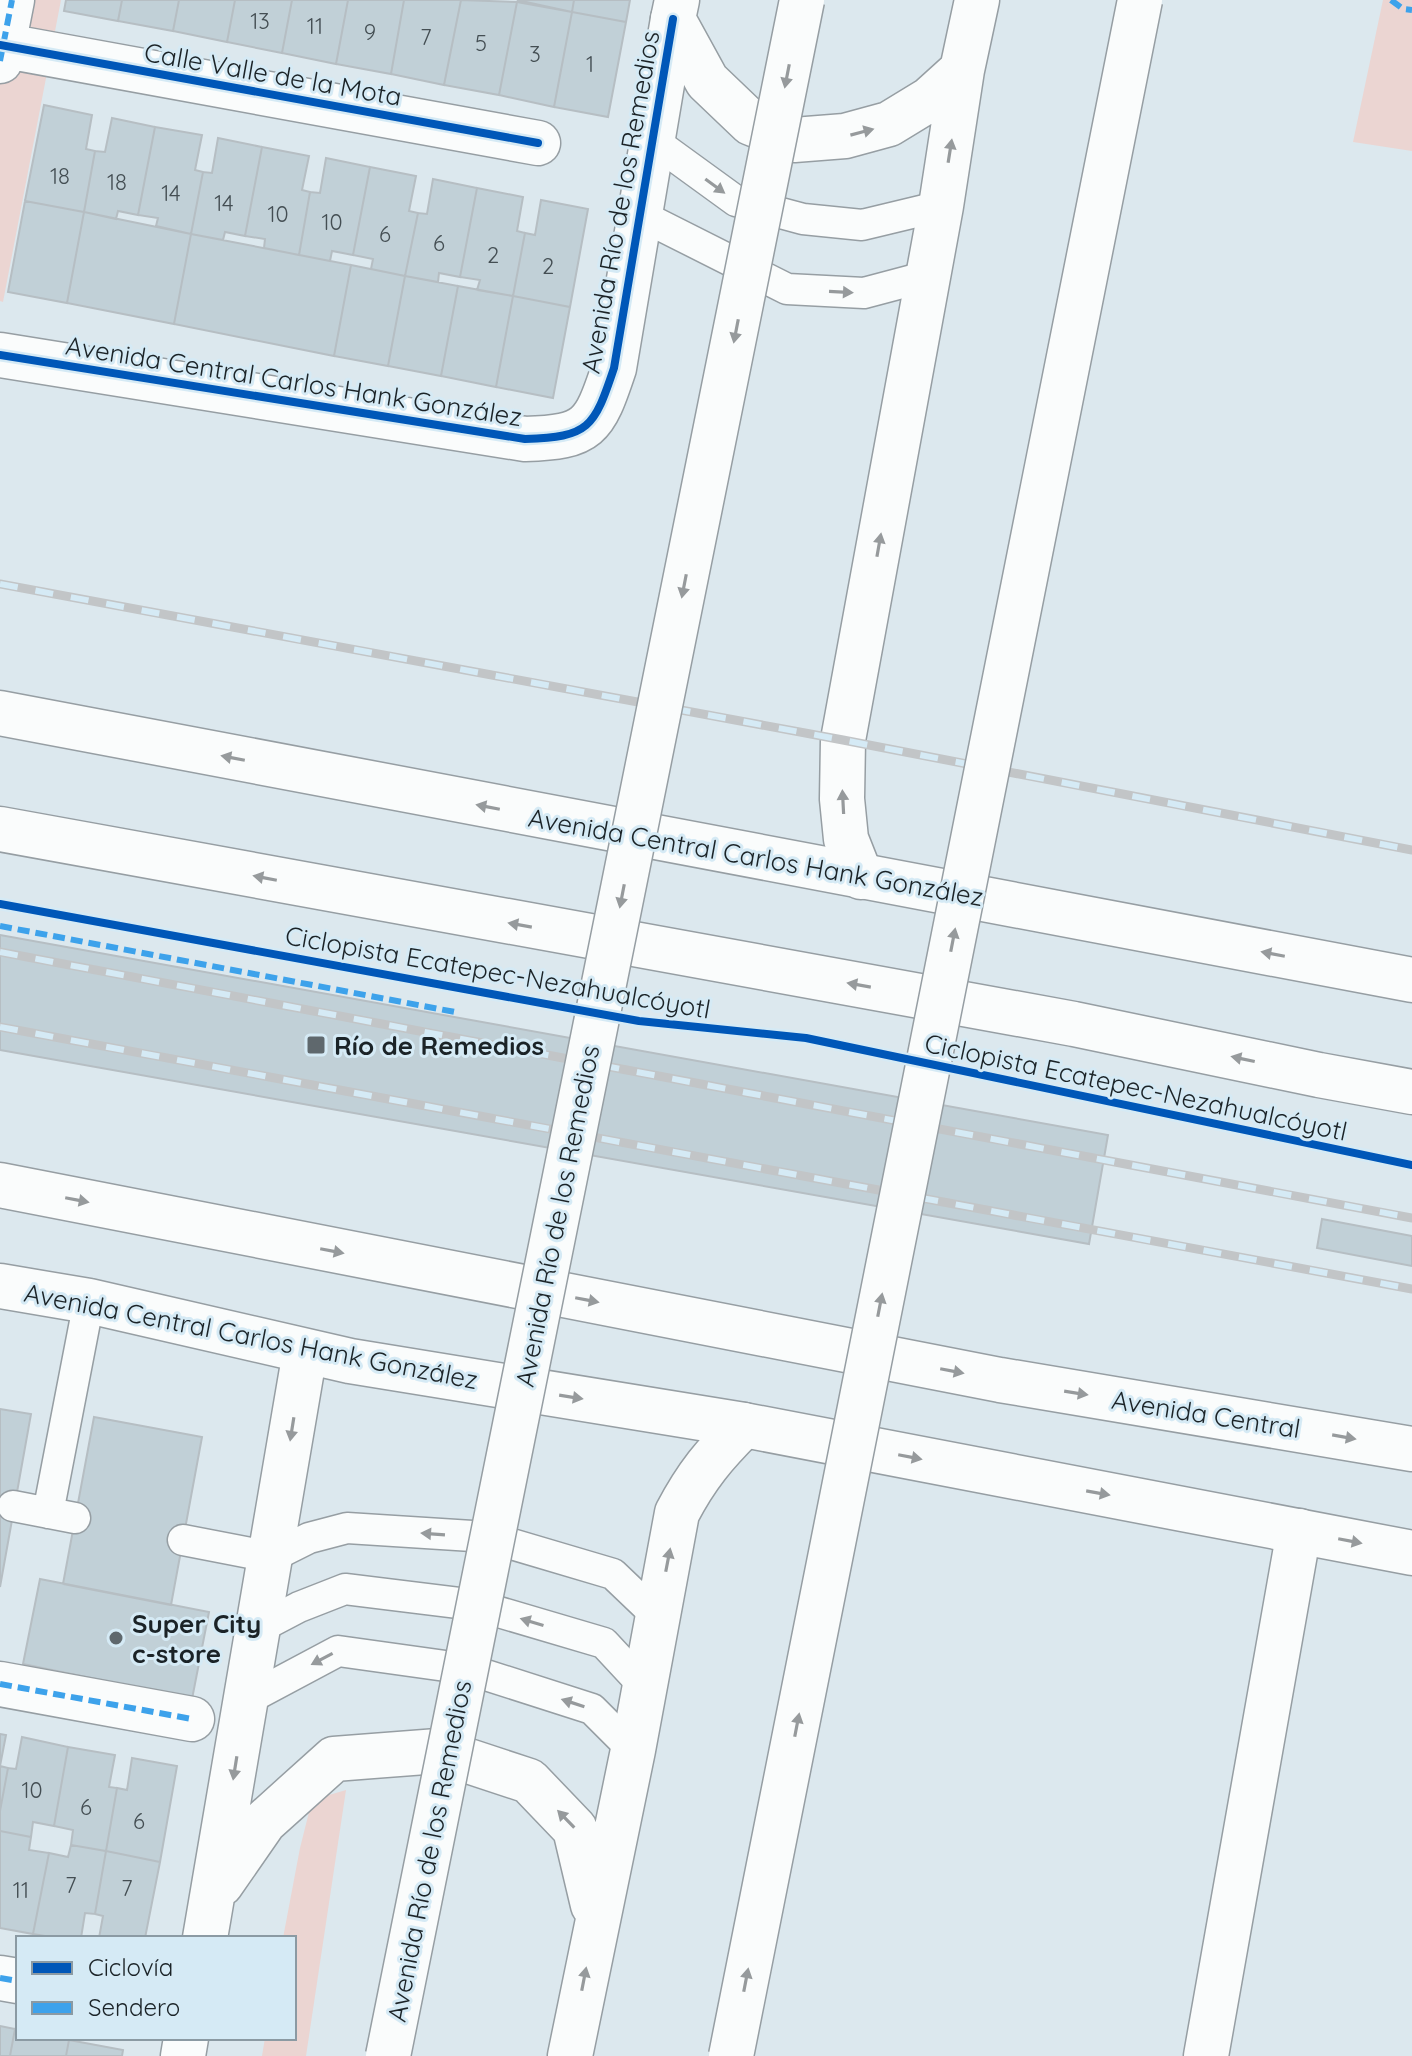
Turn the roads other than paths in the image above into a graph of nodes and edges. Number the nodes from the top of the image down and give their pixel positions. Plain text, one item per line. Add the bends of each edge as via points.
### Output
1 (12, 0) edge
2 (802, 0) edge
3 (977, 0) edge
4 (1140, 0) edge
5 (675, 10) edge
6 (1, 51) edge
7 (962, 70) junction
8 (652, 140) junction
9 (538, 143) dead end
10 (941, 206) junction
11 (640, 215) junction
12 (928, 276) junction
13 (0, 355) edge
14 (581, 432) joint
15 (0, 713) edge
16 (0, 829) edge
17 (861, 877) junction
18 (1412, 980) edge
19 (1412, 1092) edge
20 (0, 1185) edge
21 (0, 1286) edge
22 (89, 1301) junction
23 (305, 1352) junction
24 (744, 1425) junction
25 (1412, 1449) edge
26 (13, 1506) dead end
27 (1299, 1531) junction
28 (183, 1540) dead end
29 (1412, 1553) edge
30 (271, 1557) junction
31 (657, 1616) junction
32 (259, 1628) junction
33 (0, 1684) edge
34 (644, 1686) junction
35 (246, 1700) junction
36 (192, 1719) dead end
37 (633, 1750) junction
38 (214, 1895) junction
39 (596, 1919) junction
40 (205, 1936) edge
41 (388, 2056) edge
42 (570, 2056) edge
43 (731, 2056) edge
44 (1206, 2056) edge

1 - 6 main road
2 -> 41 main road, Avenida Río de los Remedios, bridge
3 - 7 main road
43 -> 4 main road, bridge
5 -> 7 main road via 707,81 751,123 794,140 845,136 889,124 930,99
5 - 8 main road, Avenida Río de los Remedios
6 - 9 main road, Calle Valle de la Mota
10 -> 7 main road
8 -> 10 lane via 736,201 803,219 862,225
8 - 11 main road, Avenida Río de los Remedios
10 - 12 main road
11 -> 12 lane via 787,289 864,293
11 - 14 main road, Avenida Río de los Remedios via 614,368 602,404
17 -> 12 main road via 846,839 843,740
13 - 14 main road, Avenida Central Carlos Hank González via 525,439
17 -> 15 main road, Avenida Central Carlos Hank González
19 -> 16 main road via 1074,1024
18 -> 17 main road, Avenida Central Carlos Hank González
20 -> 25 main road, Avenida Central via 1000,1380
21 - 22 main road, Avenida Central Carlos Hank González
22 - 23 main road, Avenida Central Carlos Hank González
22 - 26 lane via 62,1516
23 -> 24 main road, Avenida Central Carlos Hank González
23 -> 30 main road
24 -> 27 main road, Avenida Central Carlos Hank González
31 -> 24 main road via 677,1513 695,1479
27 -> 29 main road
27 - 44 main road
28 - 30 lane
31 -> 30 lane via 613,1574 488,1537 347,1528 309,1538
30 - 32 main road
31 - 34 main road
34 -> 32 lane via 604,1643 475,1605 345,1589
32 - 35 main road
33 - 36 main road
34 - 37 main road
37 -> 35 lane via 592,1709 467,1669 338,1651
35 -> 38 main road
37 - 39 main road
39 -> 38 main road via 575,1829 529,1781 438,1751 334,1759 264,1822
38 - 40 main road
42 -> 39 main road

